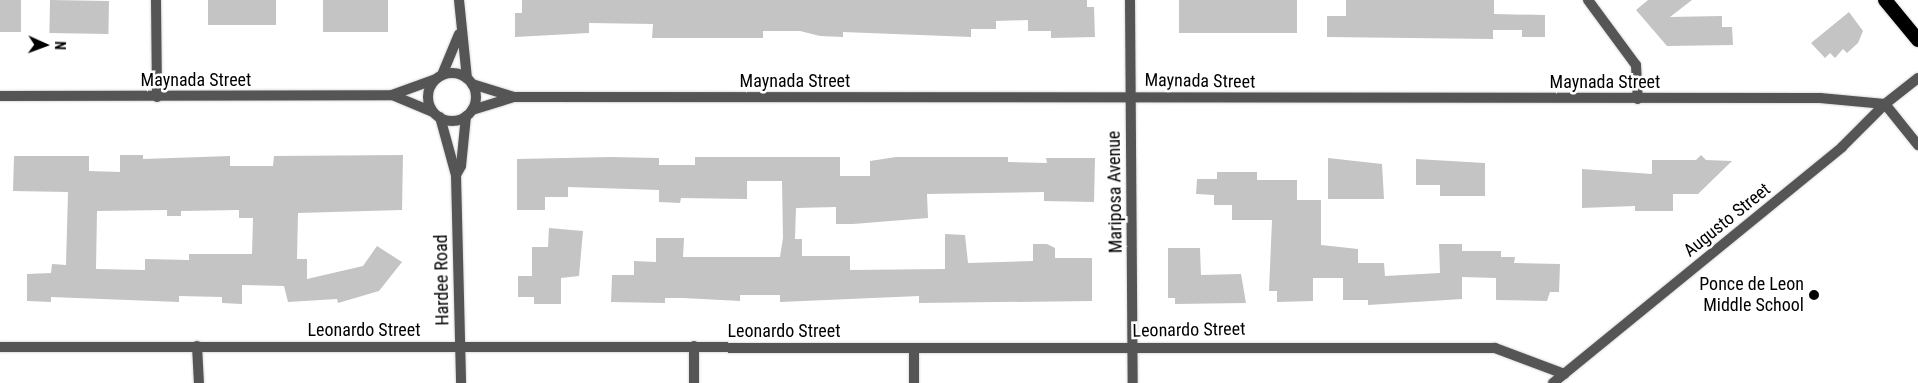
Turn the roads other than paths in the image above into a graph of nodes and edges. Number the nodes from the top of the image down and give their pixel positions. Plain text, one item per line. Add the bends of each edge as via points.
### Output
1 (156, 0) edge
2 (459, 0) edge
3 (1130, 0) edge
4 (1588, 0) edge
5 (1884, 0) edge
6 (459, 34) junction
7 (1918, 40) edge
8 (439, 77) junction
9 (1918, 78) edge
10 (469, 81) junction
11 (392, 95) junction
12 (0, 96) edge
13 (157, 97) junction
14 (514, 97) junction
15 (1130, 97) junction
16 (1638, 99) junction
17 (1886, 104) junction
18 (469, 113) junction
19 (437, 114) junction
20 (1918, 145) edge
21 (456, 175) junction
22 (198, 346) junction
23 (694, 346) junction
24 (0, 347) edge
25 (460, 347) junction
26 (1133, 347) junction
27 (914, 348) junction
28 (1564, 374) junction
29 (199, 383) edge
30 (461, 383) edge
31 (694, 383) edge
32 (914, 383) edge
33 (1133, 383) edge
34 (1553, 383) edge

1 - 13 street
2 - 6 street
3 - 15 street, Mariposa Avenue
4 - 16 street via 1636,65
5 - 7 highway
6 - 8 street
6 - 10 street
8 - 10 street via 457,73
8 - 11 street, Maynada Street
8 - 19 street via 428,91
9 - 17 street, Augusto Street
10 - 14 street, Maynada Street
10 - 18 street via 476,94
11 - 13 street, Maynada Street
11 - 19 street, Maynada Street
12 - 13 street, Maynada Street
14 - 15 street, Maynada Street
14 - 18 street, Maynada Street
15 - 16 street, Maynada Street
15 - 26 street, Mariposa Avenue
16 - 17 street, Maynada Street via 1820,98
17 - 20 street
17 - 28 street, Augusto Street via 1842,147
18 - 19 street via 450,121
18 - 21 street, Hardee Road via 461,166
19 - 21 street, Hardee Road
21 - 25 street, Hardee Road
22 - 24 street, Leonardo Street
22 - 25 street, Leonardo Street
22 - 29 street
23 - 25 street, Leonardo Street
23 - 27 street, Leonardo Street
23 - 31 street
25 - 30 street, Hardee Road
26 - 27 street, Leonardo Street
26 - 28 street, Leonardo Street via 1495,348
26 - 33 street, Mariposa Avenue
27 - 32 street
28 - 34 street, Augusto Street

